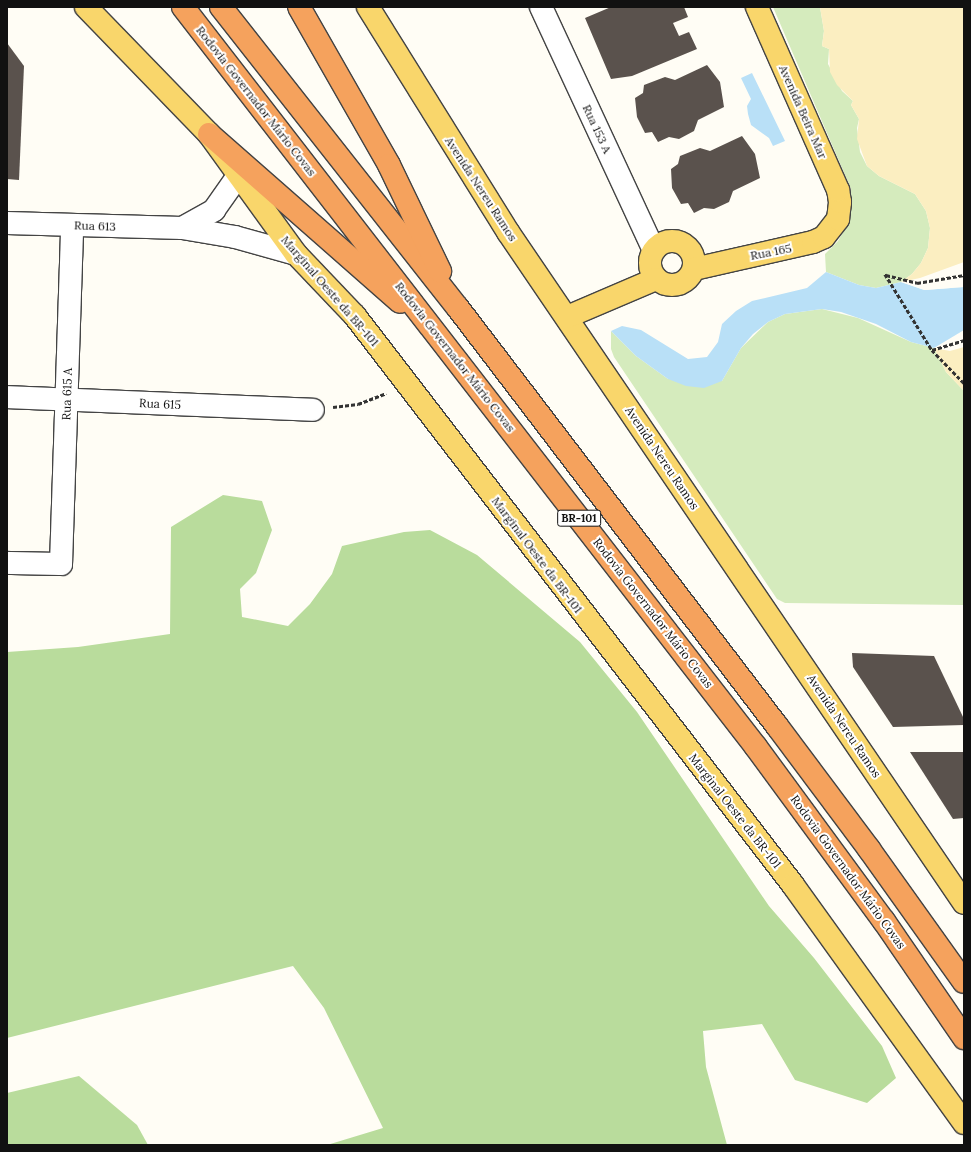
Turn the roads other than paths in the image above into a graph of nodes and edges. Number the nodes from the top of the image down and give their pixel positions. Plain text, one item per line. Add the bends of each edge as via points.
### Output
1 (86, 7) edge
2 (183, 7) edge
3 (221, 7) edge
4 (299, 7) edge
5 (368, 7) edge
6 (541, 7) edge
7 (757, 7) edge
8 (209, 134) junction
9 (238, 176) junction
10 (838, 219) joint
11 (7, 223) edge
12 (72, 225) junction
13 (182, 228) junction
14 (654, 250) junction
15 (296, 254) junction
16 (694, 269) junction
17 (656, 279) junction
18 (458, 308) junction
19 (567, 317) junction
20 (440, 337) junction
21 (7, 397) edge
22 (67, 400) junction
23 (313, 410) road end
24 (7, 563) edge
25 (964, 903) edge
26 (964, 982) edge
27 (964, 1038) edge
28 (964, 1123) edge

1 - 8 main road, Marginal Oeste da BR-101
2 - 20 highway, Rodovia Governador Mário Covas / BR-101
3 - 18 highway, BR-101
4 - 18 highway via 389,165
5 - 19 main road, Avenida Nereu Ramos via 462,161
6 - 14 street, Rua 153 A
7 - 10 main road, Avenida Beira Mar via 838,190
8 - 9 main road, Marginal Oeste da BR-101
8 - 20 highway
9 - 13 street via 214,210
9 - 15 main road, Marginal Oeste da BR-101
10 - 16 main road, Rua 165 via 824,237 813,242
11 - 12 street, Rua 613
12 - 13 street, Rua 613
12 - 22 street, Rua 615 A
13 - 15 street, Rua 613 via 235,237
14 - 16 main road via 668,241 684,245 694,260
14 - 17 main road via 649,264
15 - 28 main road, Marginal Oeste da BR-101 via 355,316 793,885
16 - 17 main road via 690,277 678,285 664,284
17 - 19 main road
18 - 26 highway, BR-101 via 846,818
19 - 25 main road, Avenida Nereu Ramos
20 - 27 highway, Rodovia Governador Mário Covas / BR-101 via 804,810
21 - 22 street, Rua 615
22 - 23 street, Rua 615
22 - 24 street, Rua 615 A via 61,564

